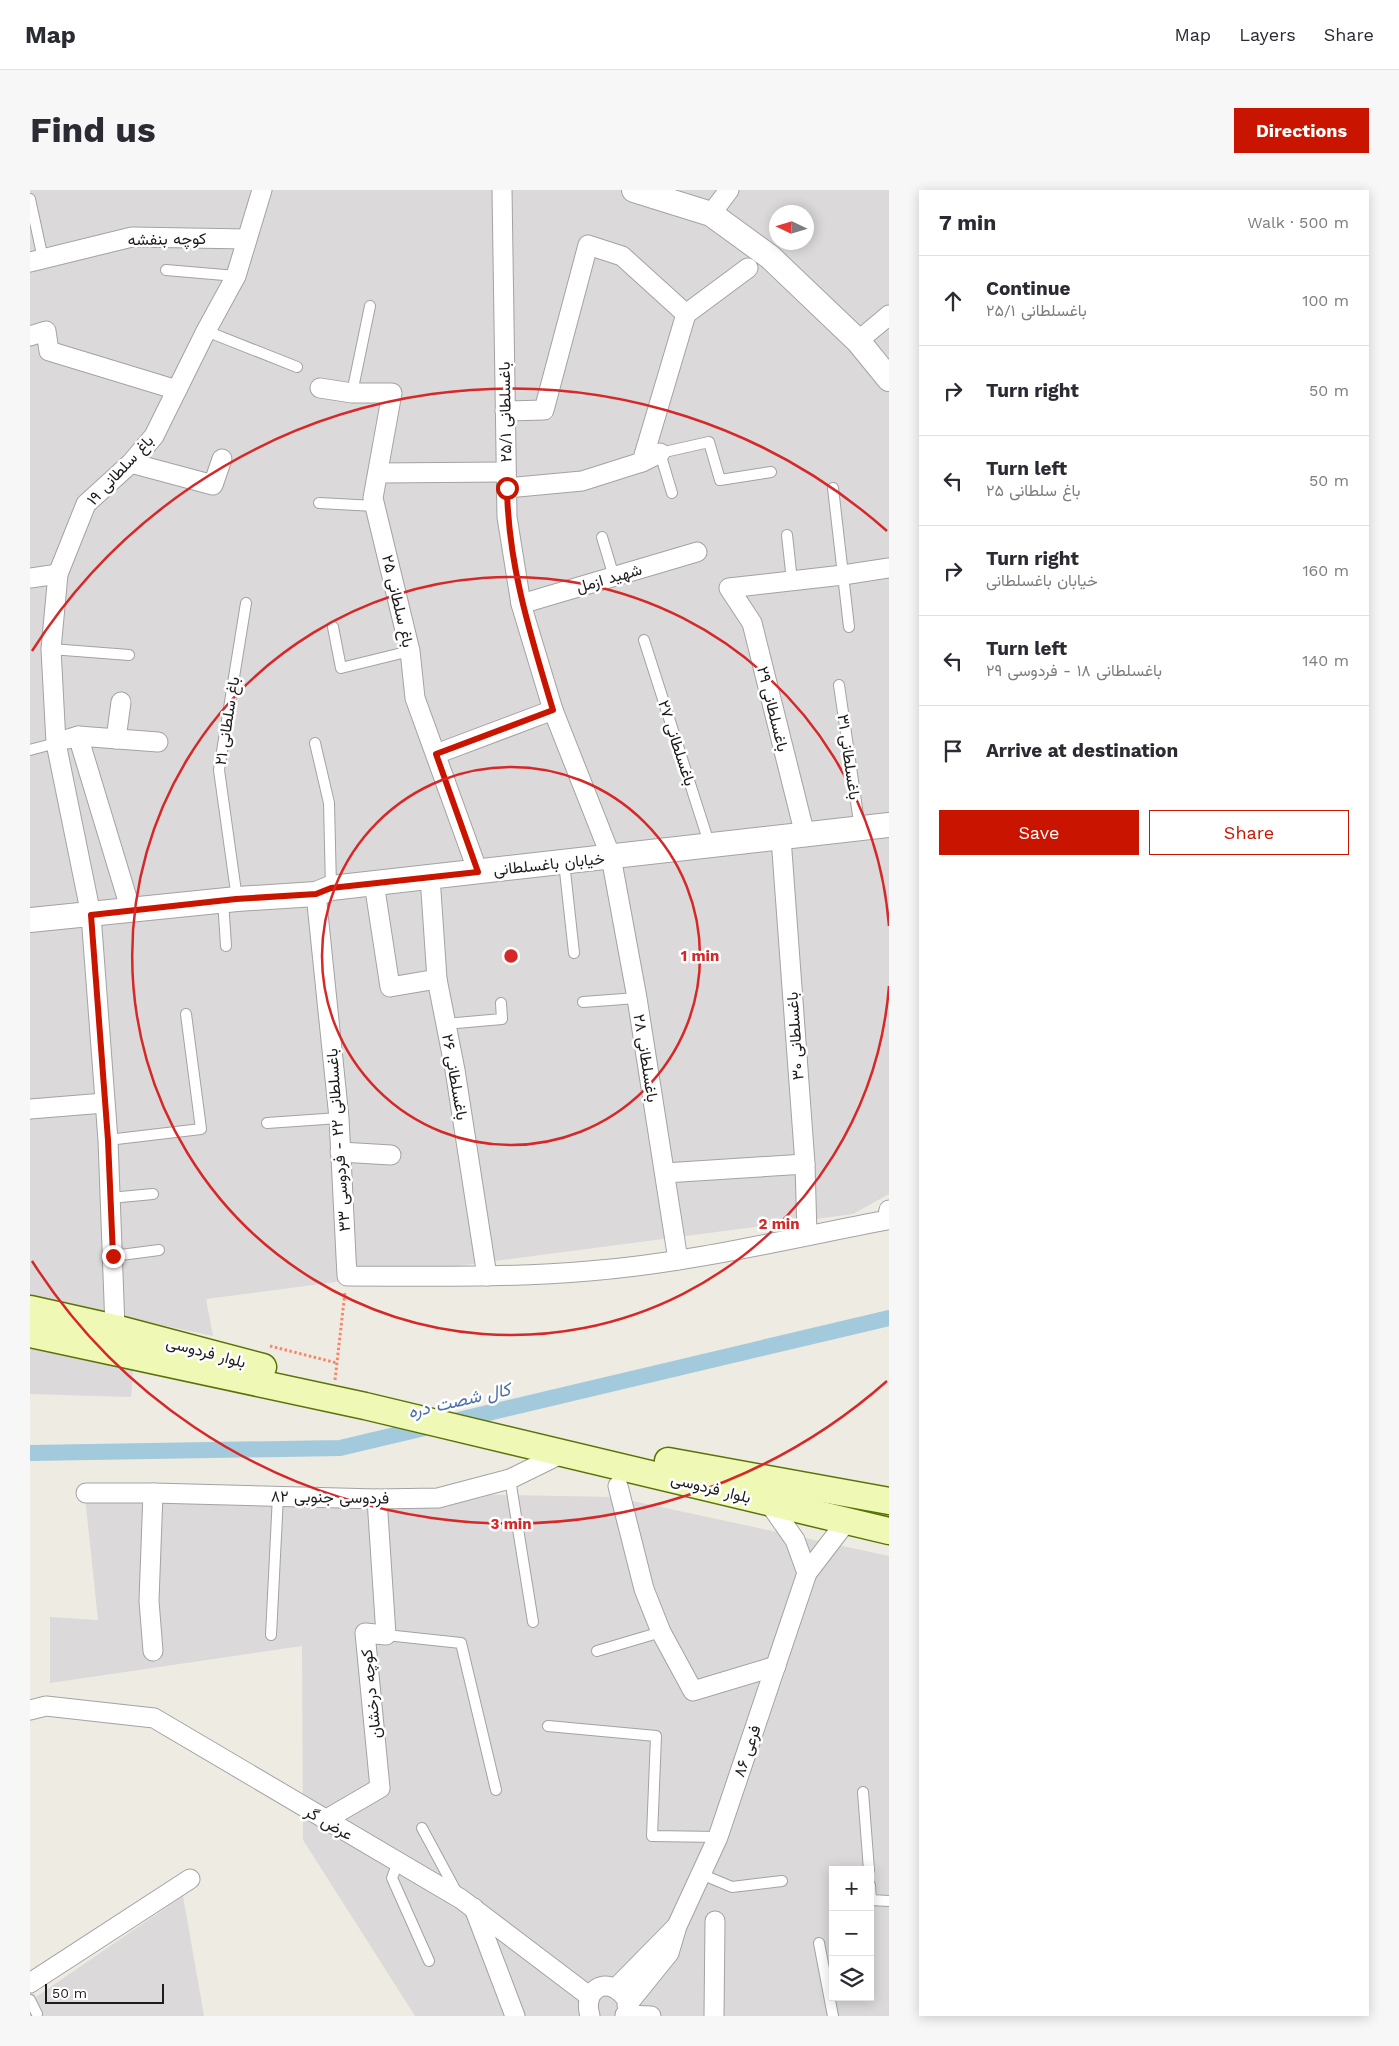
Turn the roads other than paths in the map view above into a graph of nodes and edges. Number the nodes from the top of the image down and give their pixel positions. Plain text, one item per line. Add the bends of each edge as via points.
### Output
1 (262, 190) edge
2 (502, 190) edge
3 (634, 190) edge
4 (729, 190) edge
5 (30, 199) edge
6 (711, 214) junction
7 (247, 239) junction
8 (36, 261) edge
9 (748, 268) dead end
10 (166, 270) dead end
11 (236, 276) junction
12 (370, 306) dead end
13 (686, 314) junction
14 (889, 315) edge
15 (206, 331) junction
16 (30, 336) edge
17 (858, 341) junction
18 (297, 367) dead end
19 (889, 379) edge
20 (320, 388) dead end
21 (177, 390) junction
22 (352, 393) junction
23 (505, 411) junction
24 (660, 453) junction
25 (222, 459) dead end
26 (642, 462) junction
27 (131, 464) junction
28 (771, 472) dead end
29 (378, 473) junction
30 (507, 480) junction
31 (833, 488) dead end
32 (672, 493) dead end
33 (319, 503) dead end
34 (375, 506) junction
35 (787, 536) dead end
36 (602, 537) dead end
37 (697, 552) dead end
38 (889, 568) edge
39 (58, 574) junction
40 (843, 575) junction
41 (614, 577) junction
42 (30, 578) edge
43 (792, 581) junction
44 (246, 603) dead end
45 (521, 604) junction
46 (849, 627) dead end
47 (333, 628) dead end
48 (644, 640) dead end
49 (51, 649) junction
50 (410, 651) junction
51 (128, 655) dead end
52 (839, 685) dead end
53 (121, 702) dead end
54 (553, 710) junction
55 (78, 736) junction
56 (116, 739) junction
57 (158, 742) dead end
58 (315, 742) dead end
59 (56, 743) junction
60 (30, 750) edge
61 (436, 754) junction
62 (889, 825) edge
63 (860, 829) junction
64 (805, 835) junction
65 (781, 838) junction
66 (710, 846) junction
67 (611, 857) junction
68 (564, 862) junction
69 (478, 872) junction
70 (430, 877) junction
71 (374, 883) junction
72 (323, 891) junction
73 (230, 900) junction
74 (131, 911) junction
75 (91, 915) junction
76 (30, 920) edge
77 (226, 946) dead end
78 (574, 953) dead end
79 (437, 979) junction
80 (636, 998) junction
81 (583, 1002) dead end
82 (501, 1003) dead end
83 (186, 1014) dead end
84 (445, 1024) junction
85 (104, 1103) junction
86 (30, 1109) edge
87 (338, 1118) junction
88 (267, 1123) dead end
89 (108, 1140) junction
90 (340, 1152) junction
91 (391, 1156) dead end
92 (805, 1164) junction
93 (665, 1173) junction
94 (153, 1194) dead end
95 (110, 1198) junction
96 (889, 1210) edge
97 (807, 1235) junction
98 (159, 1250) dead end
99 (113, 1256) junction
100 (678, 1260) junction
101 (487, 1276) junction
102 (30, 1309) edge
103 (115, 1328) junction
104 (30, 1334) edge
105 (373, 1402) junction
106 (535, 1440) junction
107 (565, 1452) junction
108 (510, 1479) junction
109 (618, 1486) dead end
110 (153, 1493) junction
111 (86, 1494) dead end
112 (278, 1496) junction
113 (377, 1499) junction
114 (889, 1501) edge
115 (769, 1503) junction
116 (846, 1522) junction
117 (889, 1531) edge
118 (807, 1572) junction
119 (533, 1622) dead end
120 (661, 1632) junction
121 (271, 1635) dead end
122 (386, 1635) junction
123 (153, 1651) dead end
124 (597, 1651) dead end
125 (776, 1666) junction
126 (38, 1708) edge
127 (548, 1726) dead end
128 (496, 1790) dead end
129 (863, 1792) dead end
130 (325, 1820) junction
131 (422, 1828) dead end
132 (718, 1837) junction
133 (398, 1862) junction
134 (869, 1866) edge
135 (701, 1874) junction
136 (190, 1879) dead end
137 (782, 1881) dead end
138 (874, 1900) edge
139 (889, 1901) edge
140 (467, 1904) junction
141 (715, 1922) dead end
142 (677, 1926) junction
143 (820, 1943) dead end
144 (429, 1962) dead end
145 (30, 1983) edge
146 (616, 1988) junction
147 (589, 1996) junction
148 (30, 2000) edge
149 (625, 2012) edge
150 (37, 2014) dead end
151 (515, 2016) edge
152 (590, 2016) edge
153 (651, 2016) edge
154 (714, 2016) edge
155 (833, 2016) edge

1 - 7 street, باغ سلطانی ۱۹
2 - 23 street, باغسلطانی ۲۵/۱
3 - 6 street
4 - 6 street
5 - 8 lane
6 - 17 street via 770,258
7 - 8 street, کوچه بنفشه via 132,237
7 - 11 street, باغ سلطانی ۱۹
9 - 13 street
10 - 11 lane
11 - 15 street, باغ سلطانی ۱۹
12 - 22 lane
13 - 23 street via 622,256 588,245 544,410
13 - 26 street
14 - 17 street
15 - 18 lane
15 - 21 street, باغ سلطانی ۱۹
16 - 21 street via 46,330 50,351
17 - 19 street
20 - 22 street, باغ سلطانی ۲۵
21 - 27 street, باغ سلطانی ۱۹ via 154,436
22 - 29 street, باغ سلطانی ۲۵ via 392,393
23 - 30 street, باغسلطانی ۲۵/۱
24 - 26 street
24 - 28 lane via 709,442 720,480
24 - 32 lane
25 - 27 street via 212,485
26 - 30 street via 582,481
27 - 39 street, باغ سلطانی ۱۹ via 86,504
29 - 30 street
29 - 34 street, باغ سلطانی ۲۵ via 373,498
30 - 45 street, باغسلطانی ۲۵/۱ via 507,517
31 - 40 lane
33 - 34 lane
34 - 50 street, باغ سلطانی ۲۵
35 - 43 lane
36 - 41 lane
37 - 41 street, شهید ازمل
38 - 40 street
39 - 42 street
39 - 49 street, باغ سلطانی ۱۹
40 - 43 street
40 - 46 lane
41 - 45 street, شهید ازمل
43 - 64 street, باغسلطانی ۲۹ via 729,588 752,624
44 - 73 lane, باغ سلطانی ۲۱ via 219,770
45 - 54 street, باغسلطانی ۲۵/۱
47 - 50 lane via 340,668
48 - 66 lane, باغسلطانی ۲۷
49 - 51 lane
49 - 59 street, باغ سلطانی ۱۹
50 - 61 street, باغ سلطانی ۲۵ via 415,698
52 - 63 lane, باغسلطانی ۳۱
53 - 56 street
54 - 61 street
54 - 67 street, باغسلطانی ۲۵/۱
55 - 56 street
55 - 59 street
55 - 74 street
56 - 57 street
58 - 72 lane via 329,803
59 - 60 lane
59 - 75 street, باغ سلطانی ۱۹
61 - 69 street, باغ سلطانی ۲۵
62 - 63 street, خیابان باغسلطانی
63 - 64 street, خیابان باغسلطانی
64 - 65 street, خیابان باغسلطانی
65 - 66 street, خیابان باغسلطانی
65 - 92 street, باغسلطانی ۳۰
66 - 67 street, خیابان باغسلطانی
67 - 68 street, خیابان باغسلطانی
67 - 80 street, باغسلطانی ۲۸
68 - 69 street, خیابان باغسلطانی
68 - 78 lane
69 - 70 street, خیابان باغسلطانی
70 - 71 street, خیابان باغسلطانی
70 - 79 street, باغسلطانی ۲۶
71 - 72 street, خیابان باغسلطانی
71 - 79 street via 390,987
72 - 73 street, خیابان باغسلطانی
72 - 87 street, باغسلطانی ۲۲ - فردوسی ۳۳
73 - 74 street, خیابان باغسلطانی
73 - 77 lane, باغ سلطانی ۲۱
74 - 75 street, خیابان باغسلطانی
75 - 76 street, خیابان باغسلطانی
75 - 85 street, باغ سلطانی ۱۹
79 - 84 street, باغسلطانی ۲۶
80 - 81 lane
80 - 93 street, باغسلطانی ۲۸
82 - 84 lane via 502,1019
83 - 89 lane via 201,1130
84 - 101 street, باغسلطانی ۲۶
85 - 86 street
85 - 89 street, باغ سلطانی ۱۹
87 - 88 lane
87 - 90 street, باغسلطانی ۲۲ - فردوسی ۳۳
89 - 95 street, باغ سلطانی ۱۹
90 - 91 street
90 - 101 street, باغسلطانی ۲۲ - فردوسی ۳۳ via 347,1276
92 - 93 street
92 - 97 street, باغسلطانی ۳۰
93 - 100 street, باغسلطانی ۲۸
94 - 95 lane
95 - 99 street, باغ سلطانی ۱۹
96 - 97 street via 887,1220
97 - 100 street
98 - 99 lane
99 - 103 street, باغ سلطانی ۱۹
100 - 101 street via 589,1272
102 - 103 main road, بلوار فردوسی
103 - 105 main road, بلوار فردوسی via 334,1386
104 - 105 main road, بلوار فردوسی
105 - 106 main road
106 - 107 main road, بلوار فردوسی
106 - 114 main road, بلوار فردوسی
107 - 108 street, فردوسی جنوبی ۸۲
107 - 115 main road, بلوار فردوسی
108 - 113 street, فردوسی جنوبی ۸۲ via 438,1498
108 - 119 lane
109 - 120 street via 644,1589
110 - 111 street, فردوسی جنوبی ۸۲
110 - 112 street, فردوسی جنوبی ۸۲
110 - 123 street via 150,1601
112 - 113 street, فردوسی جنوبی ۸۲
112 - 121 lane
113 - 122 street, کوچه درخشان
115 - 116 main road, بلوار فردوسی
115 - 118 street via 795,1540
116 - 117 main road, بلوار فردوسی
116 - 118 street, فرعی ۸۶
118 - 125 street, فرعی ۸۶
120 - 124 lane
120 - 125 street via 693,1691
122 - 128 lane via 461,1643
122 - 130 street, کوچه درخشان via 365,1633 380,1788
125 - 132 street, فرعی ۸۶
126 - 130 street, عرض گر via 154,1718
127 - 132 lane via 656,1736 652,1836
129 - 134 lane
130 - 133 street, عرض گر
131 - 140 lane
132 - 135 street, فرعی ۸۶
133 - 140 street, عرض گر
133 - 144 lane via 392,1878
135 - 137 lane via 732,1887
135 - 142 street, فرعی ۸۶
136 - 145 street
138 - 139 lane
140 - 147 street, عرض گر
140 - 151 street
141 - 154 street
142 - 146 street
142 - 149 street via 669,1954
143 - 155 lane
146 - 147 street via 606,1986
146 - 149 street via 623,1995
147 - 152 street via 587,2007
148 - 150 lane
149 - 153 street

